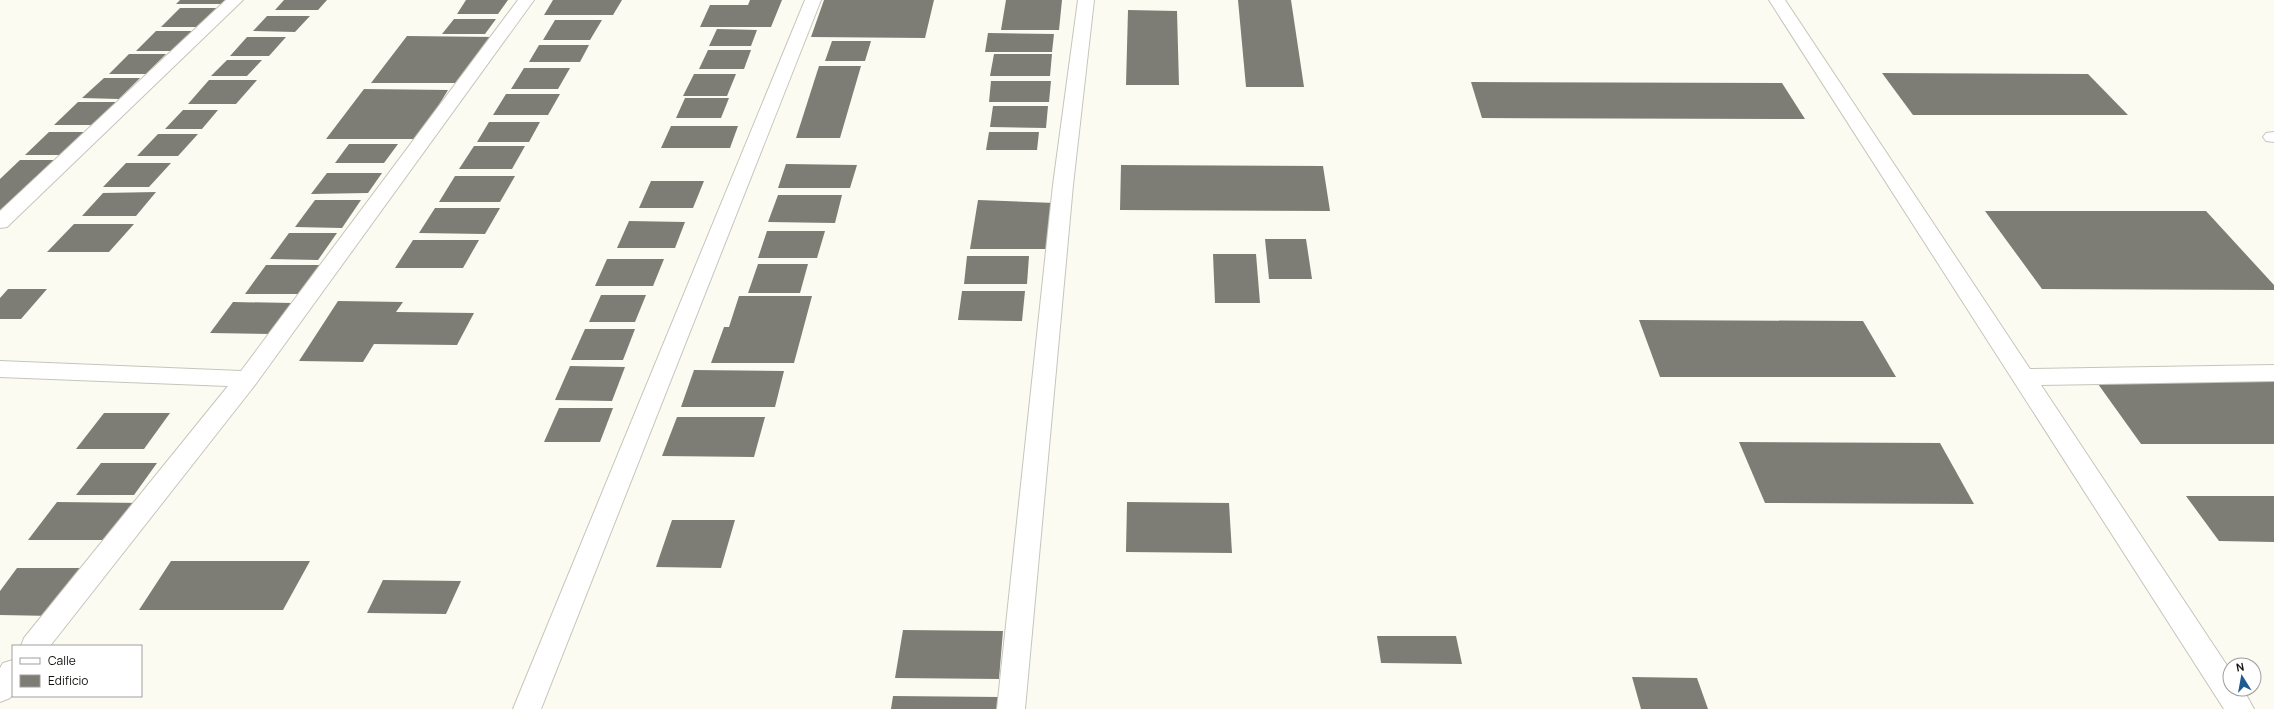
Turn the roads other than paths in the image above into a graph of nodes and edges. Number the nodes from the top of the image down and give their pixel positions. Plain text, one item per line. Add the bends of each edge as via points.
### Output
1 (235, 0) edge
2 (526, 0) edge
3 (813, 0) edge
4 (1086, 0) edge
5 (1777, 0) edge
6 (0, 222) edge
7 (0, 369) edge
8 (2274, 373) edge
9 (2023, 377) junction
10 (247, 379) junction
11 (35, 645) edge
12 (12, 673) edge
13 (0, 689) edge
14 (527, 709) edge
15 (1011, 709) edge
16 (2240, 709) edge

1 - 6 street
2 - 10 street
3 - 14 street
4 - 15 street via 1063,185
5 - 9 street
7 - 10 street
8 - 9 street
9 - 16 street
10 - 11 street
12 - 13 street

